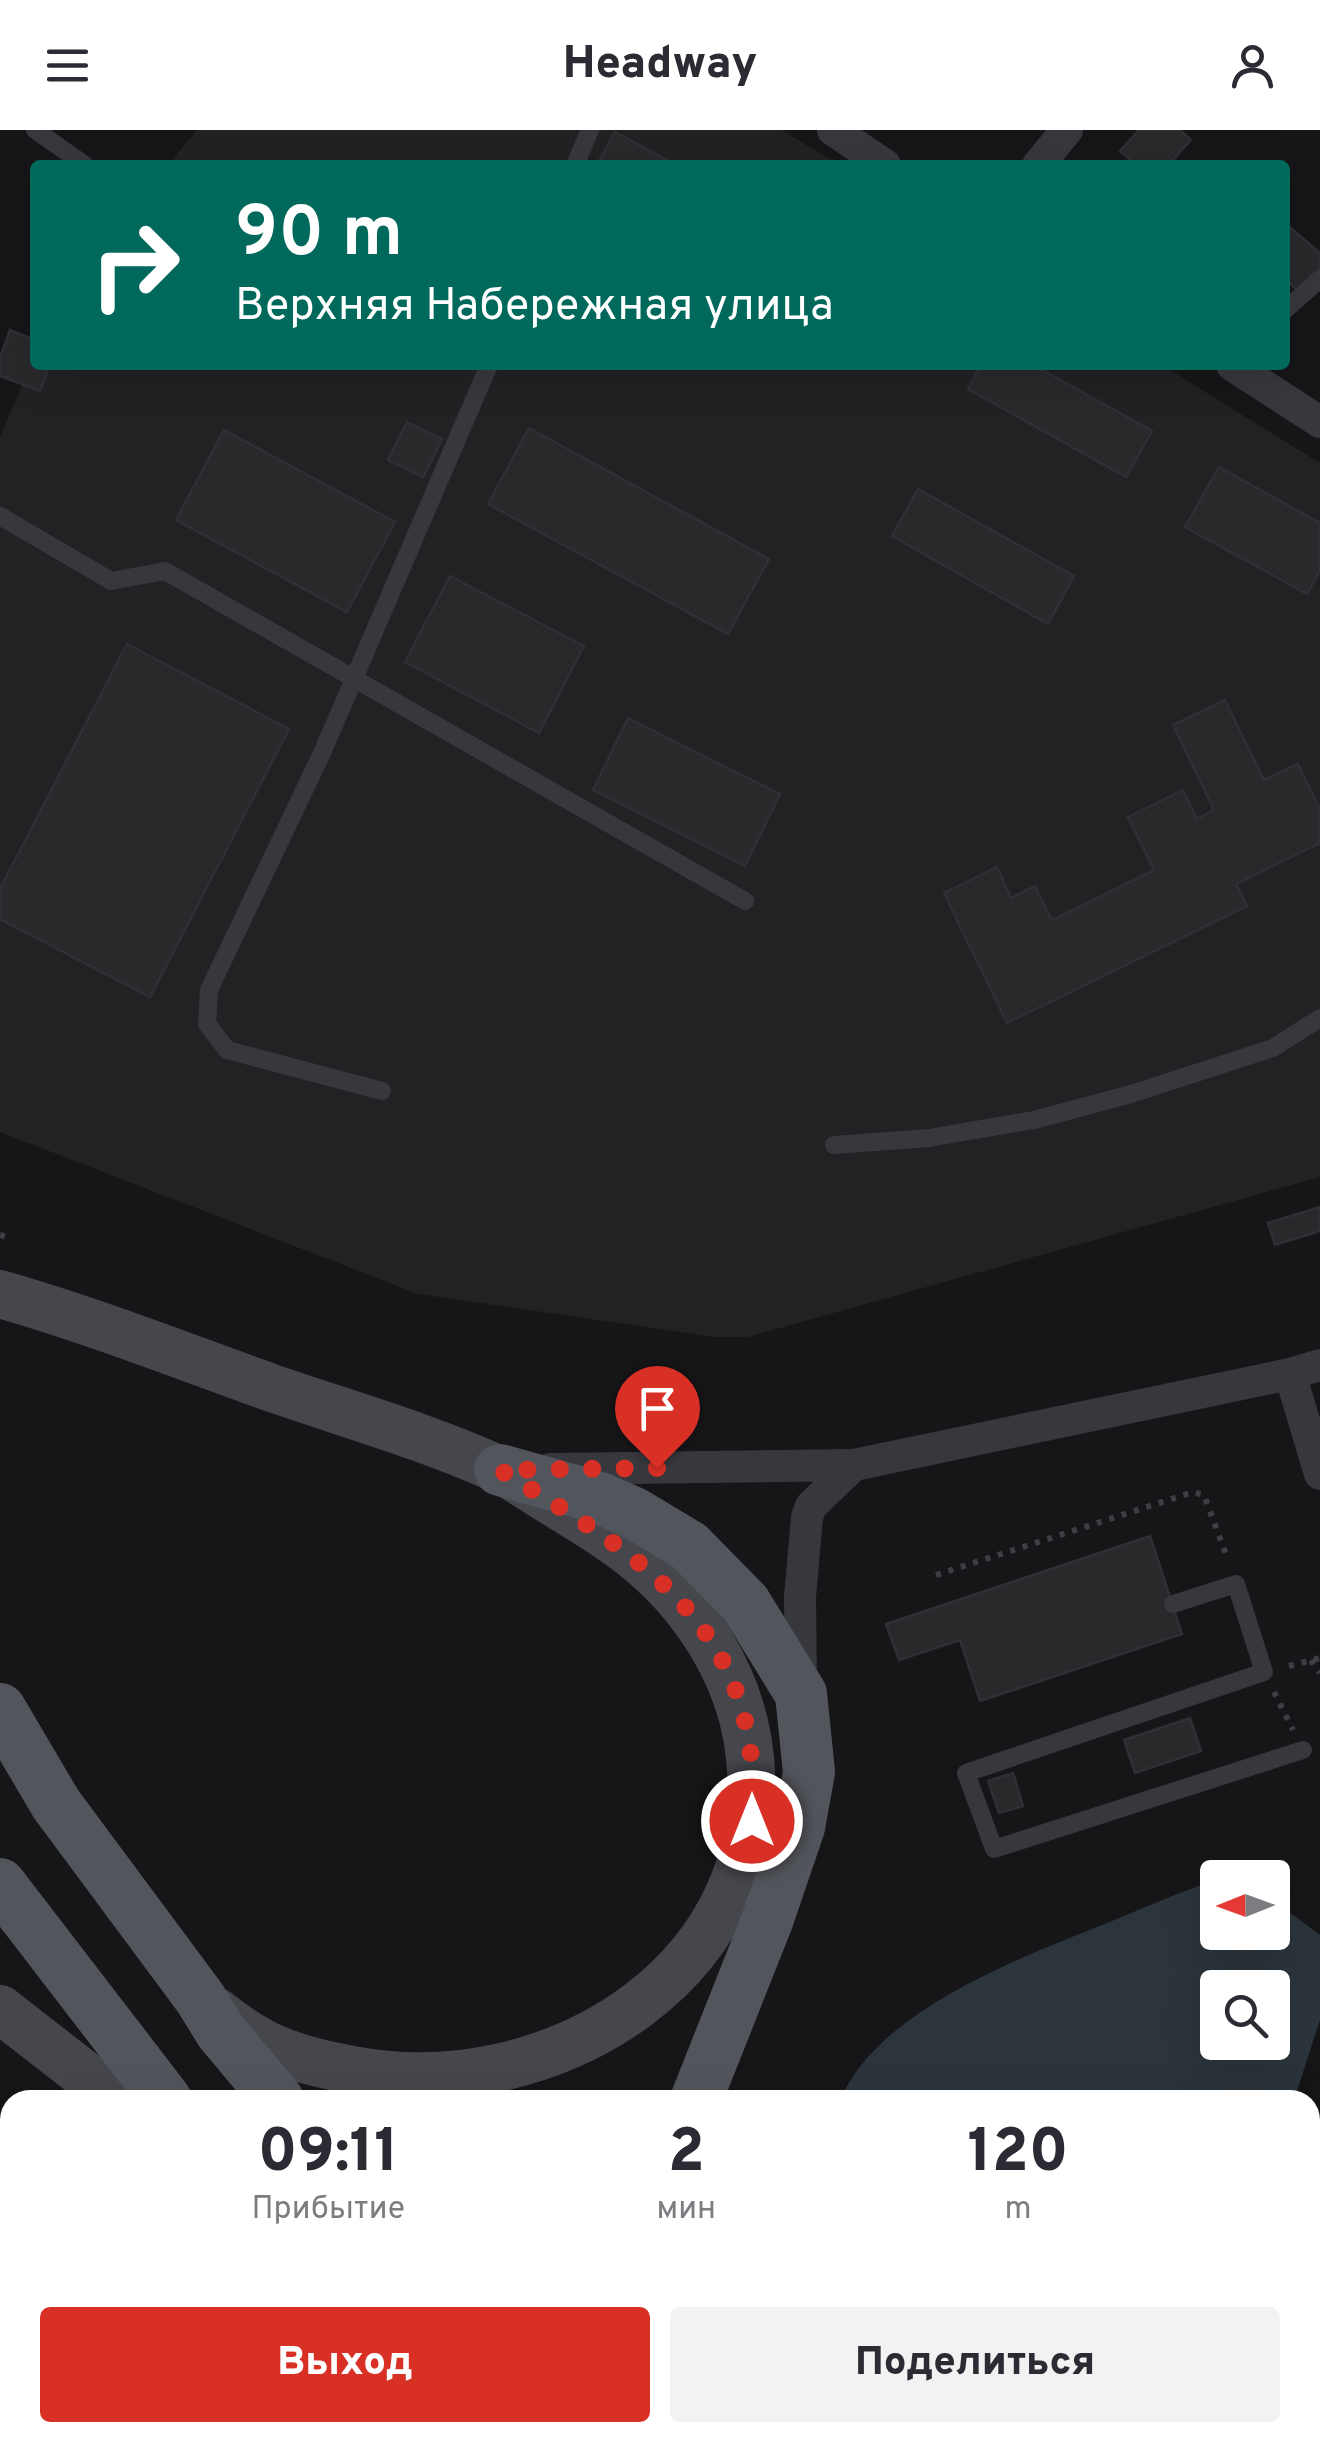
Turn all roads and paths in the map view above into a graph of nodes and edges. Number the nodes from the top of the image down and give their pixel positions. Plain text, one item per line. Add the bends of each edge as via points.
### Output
1 (35, 130) edge
2 (590, 130) edge
3 (833, 130) edge
4 (1067, 130) edge
5 (78, 160) edge
6 (577, 160) edge
7 (878, 160) edge
8 (1042, 160) edge
9 (1320, 279) edge
10 (1290, 306) edge
11 (486, 370) edge
12 (1245, 370) edge
13 (1320, 422) edge
14 (0, 516) edge
15 (353, 679) junction
16 (745, 901) dead end
17 (1320, 1018) edge
18 (382, 1091) dead end
19 (834, 1145) dead end
20 (0, 1236) edge
21 (10, 1238) dead end
22 (0, 1294) edge
23 (1305, 1370) edge
24 (854, 1465) junction
25 (500, 1470) junction
26 (1320, 1474) edge
27 (936, 1575) dead end
28 (1236, 1584) junction
29 (1173, 1604) dead end
30 (1320, 1658) edge
31 (1311, 1660) junction
32 (1264, 1672) junction
33 (1320, 1673) edge
34 (801, 1694) junction
35 (0, 1709) edge
36 (1303, 1750) joint
37 (0, 1884) edge
38 (200, 1998) junction
39 (0, 2010) edge
40 (104, 2090) edge
41 (158, 2090) edge
42 (270, 2090) edge
43 (700, 2090) edge

1 - 5 lane
2 - 6 lane
3 - 7 street
4 - 8 street
9 - 10 lane
11 - 15 lane
12 - 13 street
14 - 15 lane via 111,581 165,571
15 - 16 lane
15 - 18 lane via 209,990 208,1024 227,1050
17 - 19 lane via 1273,1048 1034,1120
20 - 21 path
22 - 25 main road
23 - 24 street
23 - 26 street
24 - 25 street
24 - 34 street via 807,1517
25 - 34 main road via 600,1498 689,1546 745,1603
25 - 38 main road via 644,1564 674,1592 730,1677 752,1766 752,1821 722,1909 686,1962 630,2012 563,2049 483,2073 424,2078 308,2063 264,2046
27 - 28 path via 1193,1492 1204,1494
28 - 29 lane
28 - 32 lane
30 - 31 path
31 - 32 path
31 - 33 path
32 - 36 path
32 - 36 lane via 966,1773 994,1849
34 - 43 main road via 809,1772 799,1827
35 - 38 main road via 56,1804
37 - 41 main road
38 - 42 main road
39 - 40 main road

